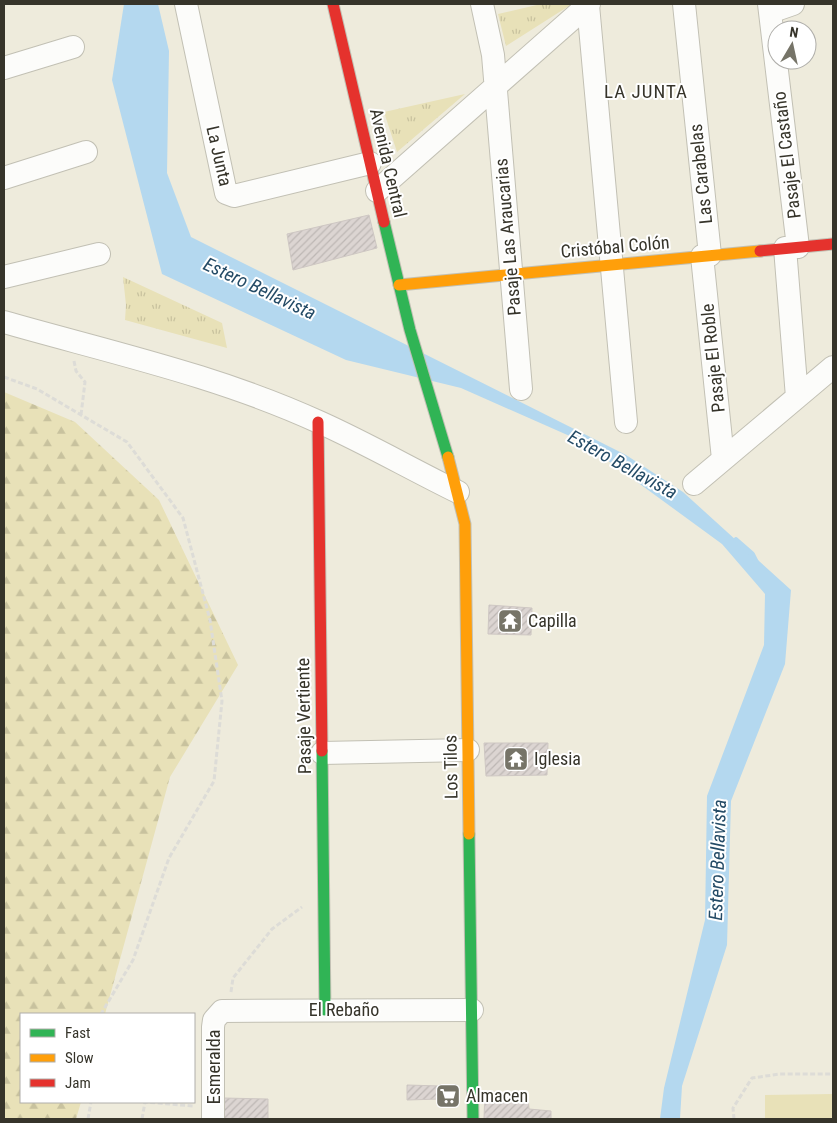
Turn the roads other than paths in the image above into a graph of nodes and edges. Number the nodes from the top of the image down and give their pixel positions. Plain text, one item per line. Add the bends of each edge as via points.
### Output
1 (186, 4) edge
2 (333, 4) edge
3 (482, 4) edge
4 (588, 4) edge
5 (684, 4) edge
6 (792, 4) edge
7 (770, 8) edge
8 (73, 47) dead end
9 (4, 68) edge
10 (496, 85) junction
11 (86, 152) dead end
12 (370, 163) junction
13 (4, 178) edge
14 (376, 190) junction
15 (833, 244) edge
16 (791, 248) junction
17 (99, 254) dead end
18 (706, 256) junction
19 (612, 264) junction
20 (510, 274) junction
21 (4, 277) edge
22 (400, 285) junction
23 (4, 322) edge
24 (833, 367) edge
25 (520, 389) dead end
26 (798, 397) junction
27 (436, 419) joint
28 (318, 422) junction
29 (626, 422) dead end
30 (723, 460) junction
31 (694, 484) dead end
32 (458, 492) junction
33 (468, 750) junction
34 (322, 753) junction
35 (325, 1010) junction
36 (472, 1010) junction
37 (223, 1013) joint
38 (213, 1114) edge
39 (473, 1119) edge

1 - 12 street, La Junta via 226,193 234,196
2 - 12 street, Avenida Central
3 - 10 street, Pasaje Las Araucarias
4 - 10 street
4 - 19 street
5 - 18 street, Las Carabelas
6 - 7 street
7 - 16 street, Pasaje El Castaño
8 - 9 street
10 - 14 street
10 - 20 street, Pasaje Las Araucarias
11 - 13 street
12 - 14 street, Avenida Central
14 - 22 street, Avenida Central
15 - 16 street, Cristóbal Colón
16 - 18 street, Cristóbal Colón
16 - 26 street, Pasaje El Castaño
17 - 21 street
18 - 19 street, Cristóbal Colón
18 - 30 street, Pasaje El Roble
19 - 20 street, Cristóbal Colón
19 - 29 street
20 - 22 street, Cristóbal Colón
20 - 25 street, Pasaje Las Araucarias
22 - 27 street, Avenida Central
23 - 28 street via 203,379
24 - 26 street
26 - 30 street
27 - 32 street, Los Tilos
28 - 32 street
28 - 34 street, Pasaje Vertiente
30 - 31 street
32 - 33 street, Los Tilos via 466,537
33 - 34 street
33 - 36 street, Los Tilos
34 - 35 street, Pasaje Vertiente
35 - 36 street, El Rebaño
35 - 37 street, El Rebaño
36 - 39 street, Los Tilos
37 - 38 street, Esmeralda via 212,1027

